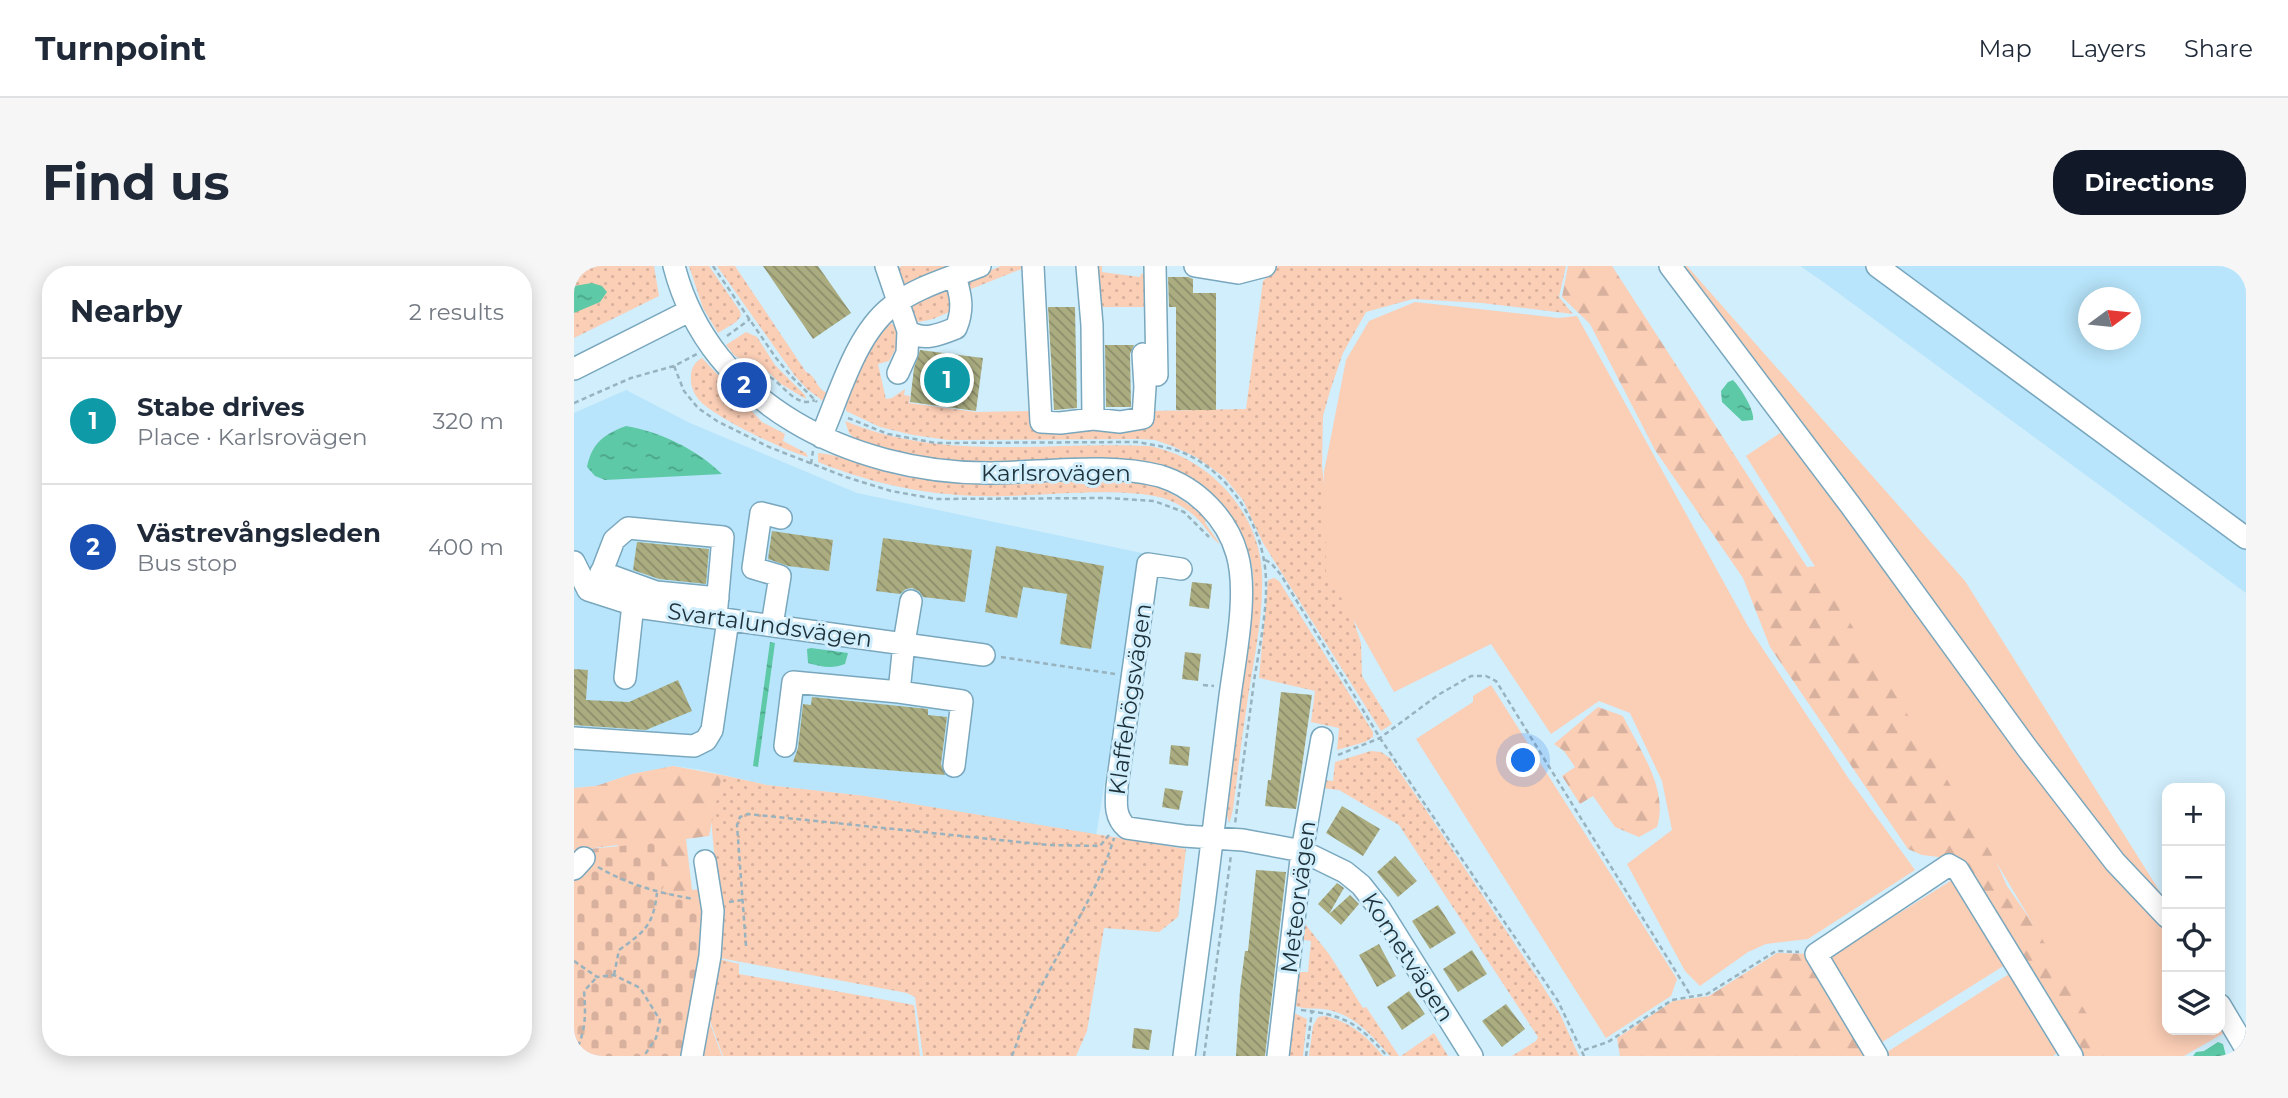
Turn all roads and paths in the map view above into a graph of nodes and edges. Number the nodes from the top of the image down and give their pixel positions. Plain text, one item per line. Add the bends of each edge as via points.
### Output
1 (674, 266) edge
2 (713, 266) edge
3 (886, 266) edge
4 (980, 266) edge
5 (1033, 266) edge
6 (1087, 266) edge
7 (1155, 266) edge
8 (1195, 266) edge
9 (1265, 266) edge
10 (1670, 266) edge
11 (1878, 266) edge
12 (955, 276) junction
13 (899, 302) junction
14 (690, 311) junction
15 (750, 319) junction
16 (908, 331) junction
17 (724, 338) dead end
18 (697, 354) dead end
19 (1143, 354) dead end
20 (674, 366) junction
21 (574, 369) edge
22 (898, 373) dead end
23 (762, 374) dead end
24 (574, 403) edge
25 (824, 405) junction
26 (1158, 405) dead end
27 (1093, 419) junction
28 (816, 443) junction
29 (811, 464) junction
30 (781, 518) dead end
31 (2246, 538) edge
32 (1211, 539) dead end
33 (1264, 560) junction
34 (1181, 569) dead end
35 (585, 578) edge
36 (911, 601) dead end
37 (633, 604) junction
38 (721, 612) junction
39 (772, 625) junction
40 (904, 643) junction
41 (984, 655) joint
42 (1132, 677) junction
43 (625, 678) dead end
44 (899, 692) junction
45 (574, 738) edge
46 (1380, 738) junction
47 (785, 746) dead end
48 (1321, 746) joint
49 (954, 766) dead end
50 (1121, 822) junction
51 (1223, 839) junction
52 (1302, 850) junction
53 (705, 861) dead end
54 (579, 863) edge
55 (657, 893) junction
56 (711, 897) junction
57 (2162, 913) edge
58 (746, 946) dead end
59 (1816, 954) junction
60 (574, 961) edge
61 (614, 975) junction
62 (597, 977) junction
63 (1691, 996) junction
64 (1284, 1008) junction
65 (1312, 1011) junction
66 (2225, 1013) edge
67 (2246, 1049) edge
68 (1582, 1050) junction
69 (574, 1054) edge
70 (644, 1056) edge
71 (692, 1056) edge
72 (1012, 1056) edge
73 (1184, 1056) edge
74 (1204, 1056) edge
75 (1278, 1056) edge
76 (1306, 1056) edge
77 (1387, 1056) edge
78 (1472, 1056) edge
79 (1584, 1056) edge
80 (1877, 1056) edge
81 (2073, 1056) edge

1 - 14 street, Karlsrovägen
2 - 15 path
3 - 13 street
4 - 12 street
5 - 27 street via 1041,422
6 - 27 street
7 - 26 street
8 - 9 street via 1238,273
10 - 57 street via 2027,748 2115,862
11 - 31 street
12 - 13 street
12 - 16 street via 962,303 956,328 923,337
13 - 16 street
13 - 25 street via 872,327
14 - 21 street
14 - 28 street, Karlsrovägen via 713,349 744,385
15 - 17 path
15 - 25 path via 791,376
16 - 22 street via 907,353
18 - 20 path
19 - 27 street via 1143,418 1120,422
20 - 24 path via 631,378
20 - 29 path via 684,391 698,408
23 - 25 path via 804,402
25 - 28 street
25 - 33 path via 888,434 936,443 1137,442 1184,453 1227,485 1245,508
28 - 29 path
28 - 51 street, Karlsrovägen via 946,472 1112,470 1148,474 1181,484 1205,502 1234,543 1242,583
29 - 32 path via 891,491 936,499 1154,501 1184,512
30 - 39 street via 761,513 753,568 780,576
33 - 46 path via 1281,575
33 - 51 path via 1261,636
34 - 42 street, Klaffehögsvägen via 1148,564
35 - 37 street, Svartalundsvägen
35 - 38 street via 656,592
35 - 38 street via 628,528 723,537
36 - 40 street
37 - 38 street, Svartalundsvägen
37 - 43 street
38 - 39 street, Svartalundsvägen
38 - 45 street via 712,730 706,740 694,746
39 - 40 street, Svartalundsvägen
40 - 41 street, Svartalundsvägen
40 - 44 street
41 - 42 path
42 - 50 street, Klaffehögsvägen via 1117,786
44 - 47 street via 793,682
44 - 49 street via 962,701
46 - 48 path via 1335,756
46 - 63 path via 1471,676 1496,681
46 - 68 path via 1558,1001
48 - 52 street, Meteorvägen
50 - 51 street, Klaffehögsvägen via 1128,828
50 - 58 path via 1100,846 1048,845 748,814 740,817 737,825
50 - 72 path via 1106,866 1028,1011
51 - 52 street, Kometvägen
51 - 73 street, Karlsrovägen
51 - 74 path
52 - 64 street, Meteorvägen
52 - 78 street, Kometvägen via 1345,872 1380,909
53 - 56 street
54 - 55 path
55 - 56 path
55 - 61 path via 654,916 639,936 619,950
56 - 71 street via 710,956
59 - 63 path via 1776,951 1707,994
59 - 80 street
59 - 81 street via 1949,865 1958,870
60 - 62 path
61 - 62 path
61 - 70 path via 640,988 660,1020 656,1038
62 - 69 path via 584,991 586,1016
63 - 68 path via 1672,1000 1608,1042
64 - 65 path
64 - 75 street, Meteorvägen
65 - 76 path
65 - 77 path via 1347,1020
66 - 67 street
68 - 79 path

